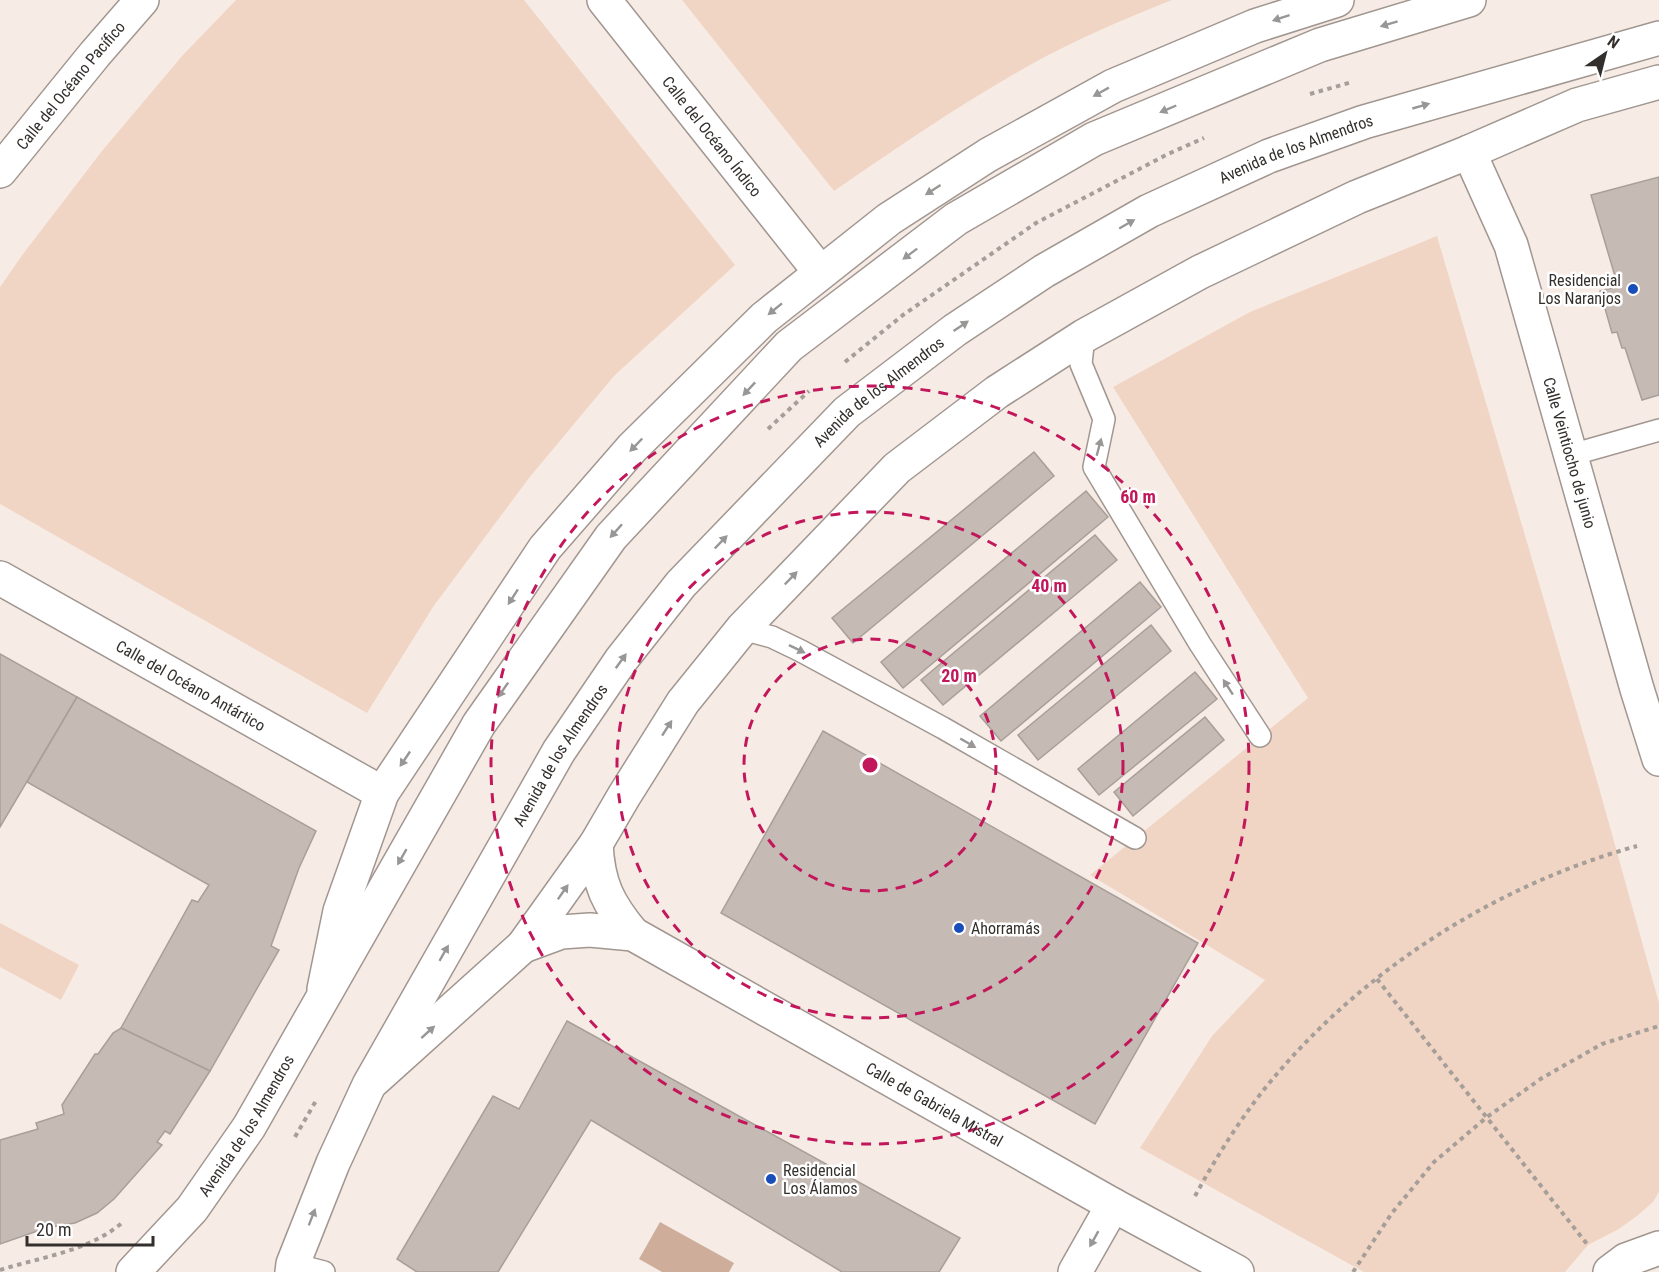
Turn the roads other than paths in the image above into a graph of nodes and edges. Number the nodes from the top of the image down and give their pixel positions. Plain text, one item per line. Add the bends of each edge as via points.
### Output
1 (142, 0) edge
2 (604, 0) edge
3 (1337, 0) edge
4 (1469, 0) edge
5 (1238, 33) junction
6 (1659, 38) edge
7 (1659, 82) edge
8 (1205, 93) junction
9 (1469, 152) junction
10 (0, 171) edge
11 (960, 173) junction
12 (1029, 177) junction
13 (820, 272) junction
14 (1084, 336) junction
15 (1659, 430) edge
16 (1571, 455) junction
17 (0, 578) edge
18 (742, 629) junction
19 (1260, 736) dead end
20 (1659, 759) edge
21 (382, 793) junction
22 (1135, 838) dead end
23 (596, 844) junction
24 (633, 934) junction
25 (523, 946) junction
26 (323, 996) junction
27 (369, 1085) junction
28 (1113, 1205) junction
29 (1659, 1248) edge
30 (1601, 1261) edge
31 (303, 1269) edge
32 (133, 1272) edge
33 (1075, 1272) edge
34 (1237, 1272) edge

1 - 10 street, Calle del Océano Pacífico
2 - 13 street, Calle del Océano Índico
3 -> 5 street, Avenida de los Almendros
4 -> 8 street, Avenida de los Almendros via 1320,45
5 - 8 street
5 -> 11 street, Avenida de los Almendros via 1113,86
27 -> 6 street, Avenida de los Almendros via 559,752 621,660 681,584 847,412 955,330 1044,271 1149,211 1269,156 1365,122
7 - 9 street, Avenida de los Almendros via 1578,105
8 -> 12 street, Avenida de los Almendros via 1094,140
9 - 14 street, Avenida de los Almendros via 1315,217 1200,272
9 - 16 street, Calle Veintiocho de junio via 1511,245
11 - 12 street
11 -> 13 street, Avenida de los Almendros via 889,219
12 -> 26 street, Avenida de los Almendros via 956,219 789,346 611,537 479,724
13 -> 21 street, Avenida de los Almendros via 764,318 632,448 545,548
18 -> 14 street, Avenida de los Almendros via 897,468 997,392
19 -> 14 lane via 1094,467 1104,419 1081,364
15 - 16 lane
16 - 20 street, Calle Veintiocho de junio
17 - 21 street, Calle del Océano Antártico
18 -> 22 lane via 801,651
23 -> 18 street, Avenida de los Almendros via 683,702
21 - 26 street, Avenida de los Almendros via 340,911
23 - 24 street, Calle de Gabriela Mistral via 597,869 613,910
25 -> 23 street, Avenida de los Almendros
24 - 25 street, Calle de Gabriela Mistral via 570,932
24 - 28 street, Calle de Gabriela Mistral
27 -> 25 street, Avenida de los Almendros
26 - 32 street, Avenida de los Almendros via 249,1127 192,1209
31 -> 27 street, Avenida de los Almendros via 333,1163
28 -> 33 street
28 - 34 street, Calle de Gabriela Mistral
29 - 30 street via 1626,1260

